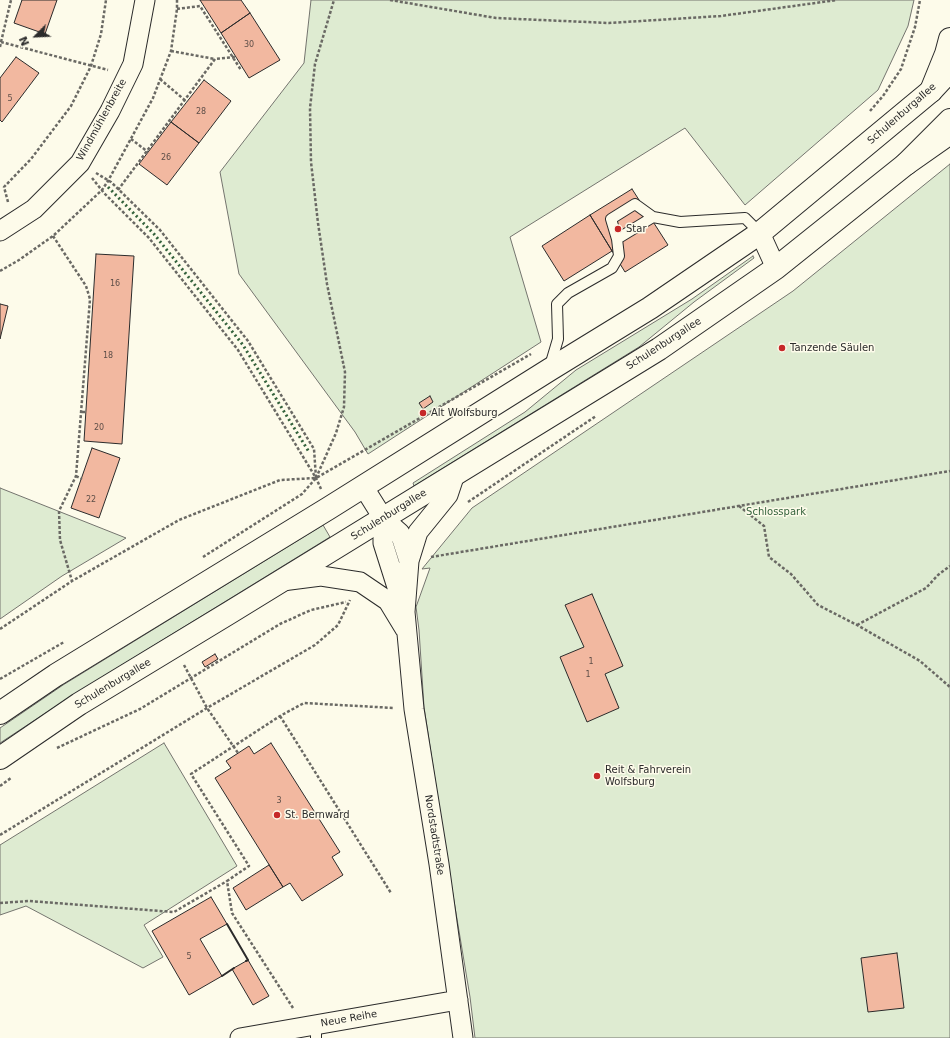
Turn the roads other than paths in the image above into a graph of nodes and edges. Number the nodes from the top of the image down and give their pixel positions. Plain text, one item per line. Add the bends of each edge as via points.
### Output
1 (145, 0) edge
2 (950, 39) edge
3 (950, 70) edge
4 (931, 91) junction
5 (950, 120) edge
6 (950, 133) edge
7 (906, 164) junction
8 (653, 217) junction
9 (0, 231) edge
10 (760, 233) junction
11 (618, 239) junction
12 (776, 268) junction
13 (549, 370) junction
14 (455, 474) junction
15 (363, 486) junction
16 (383, 518) junction
17 (409, 561) junction
18 (281, 581) junction
19 (405, 612) junction
20 (407, 632) junction
21 (0, 713) edge
22 (0, 758) edge
23 (458, 1000) junction
24 (312, 1030) edge
25 (240, 1038) edge
26 (464, 1038) edge

1 - 9 street, Windmühlenbreite via 133,64 80,163 34,209
2 - 4 street
3 - 4 street, Schulenburgallee
4 - 10 street, Schulenburgallee
5 - 7 street, Schulenburgallee
6 - 7 street
7 - 12 street, Schulenburgallee
8 - 10 lane via 680,222 745,218
8 - 11 lane
8 - 11 lane via 635,204 611,219
10 - 12 street
10 - 13 street, Schulenburgallee via 650,308
11 - 13 lane via 619,256 612,268 568,293 557,304 558,339
12 - 14 street, Schulenburgallee via 659,349
13 - 15 street, Schulenburgallee
14 - 16 street, Schulenburgallee
14 - 17 street, Nordstadtstraße via 448,495 418,532
15 - 16 street, Nordstadtstraße
15 - 21 street, Schulenburgallee via 56,675
16 - 17 street, Nordstadtstraße via 400,533
16 - 18 street, Schulenburgallee
16 - 19 street, Nordstadtstraße via 383,542
17 - 19 street, Nordstadtstraße
18 - 20 street, Nordstadtstraße via 321,576 360,582 388,601
18 - 22 street, Schulenburgallee via 79,704
19 - 20 street, Nordstadtstraße
20 - 23 street, Nordstadtstraße via 414,709
23 - 24 street, Neue Reihe
23 - 26 street, Nordstadtstraße
24 - 25 street, Neue Reihe

